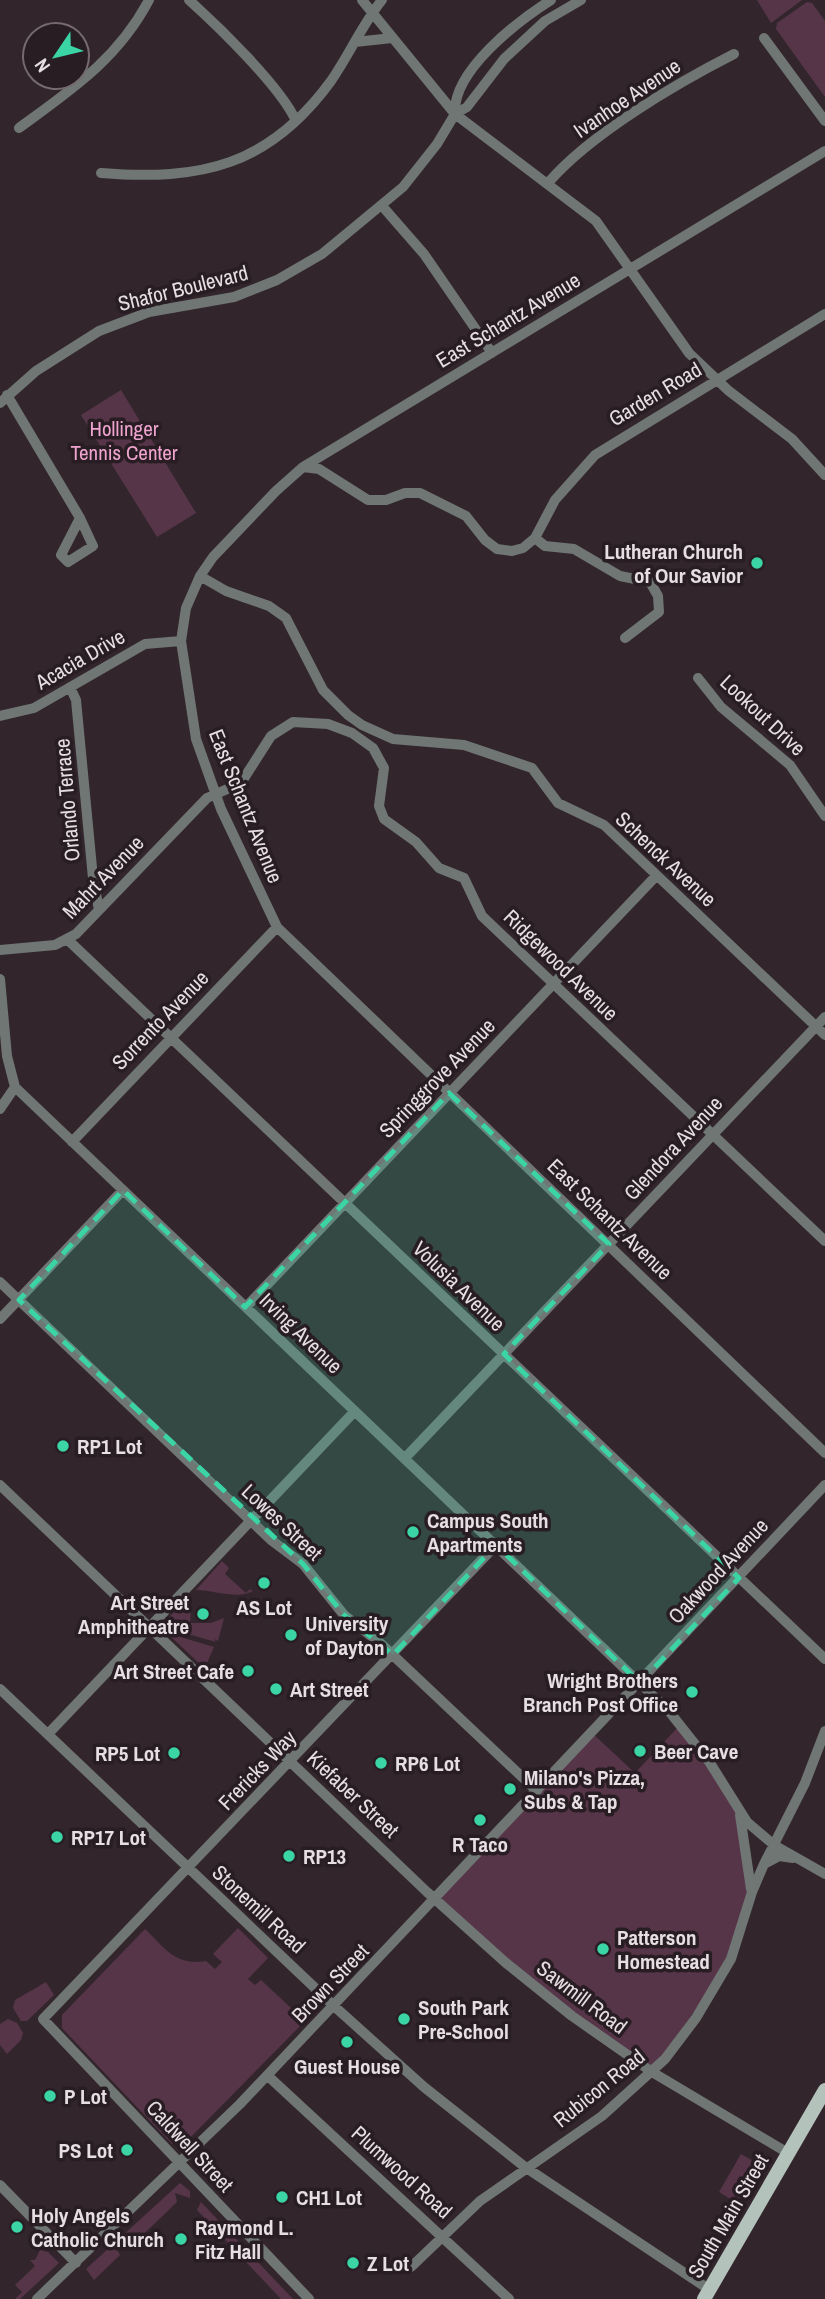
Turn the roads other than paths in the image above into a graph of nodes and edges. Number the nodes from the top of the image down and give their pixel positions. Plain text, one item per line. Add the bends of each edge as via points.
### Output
1 (149, 0) edge
2 (189, 0) edge
3 (362, 0) edge
4 (382, 0) edge
5 (551, 0) edge
6 (581, 0) edge
7 (372, 12) junction
8 (392, 37) junction
9 (764, 38) dead end
10 (355, 42) junction
11 (734, 54) dead end
12 (455, 114) junction
13 (296, 121) junction
14 (825, 121) edge
15 (19, 128) dead end
16 (825, 151) edge
17 (101, 173) dead end
18 (548, 183) junction
19 (383, 207) junction
20 (631, 269) junction
21 (825, 314) edge
22 (492, 353) junction
23 (715, 379) junction
24 (4, 399) edge
25 (303, 467) junction
26 (825, 475) edge
27 (80, 518) dead end
28 (535, 538) junction
29 (200, 576) junction
30 (625, 638) dead end
31 (181, 641) junction
32 (698, 678) dead end
33 (70, 687) junction
34 (0, 716) edge
35 (377, 734) junction
36 (378, 753) junction
37 (216, 794) junction
38 (825, 816) edge
39 (656, 876) junction
40 (99, 910) junction
41 (277, 927) junction
42 (68, 940) junction
43 (0, 950) edge
44 (0, 979) edge
45 (554, 984) junction
46 (825, 1017) edge
47 (816, 1027) junction
48 (825, 1035) edge
49 (170, 1037) junction
50 (15, 1087) junction
51 (449, 1093) junction
52 (0, 1109) edge
53 (713, 1134) junction
54 (72, 1142) junction
55 (123, 1190) junction
56 (344, 1202) junction
57 (825, 1241) edge
58 (609, 1244) junction
59 (0, 1282) edge
60 (19, 1300) junction
61 (246, 1307) junction
62 (0, 1319) edge
63 (504, 1354) junction
64 (355, 1411) junction
65 (825, 1453) edge
66 (405, 1458) junction
67 (0, 1485) edge
68 (825, 1485) edge
69 (250, 1520) junction
70 (496, 1545) junction
71 (739, 1578) junction
72 (149, 1627) junction
73 (393, 1655) junction
74 (825, 1659) edge
75 (640, 1683) junction
76 (0, 1689) edge
77 (825, 1731) edge
78 (48, 1734) junction
79 (290, 1762) junction
80 (537, 1791) junction
81 (739, 1810) junction
82 (773, 1844) junction
83 (795, 1858) junction
84 (764, 1864) junction
85 (189, 1869) junction
86 (825, 1874) edge
87 (752, 1892) junction
88 (435, 1900) junction
89 (334, 2006) junction
90 (43, 2019) joint
91 (652, 2072) junction
92 (268, 2076) junction
93 (825, 2090) edge
94 (788, 2153) junction
95 (180, 2164) junction
96 (525, 2167) junction
97 (0, 2185) edge
98 (443, 2236) junction
99 (76, 2263) junction
100 (411, 2267) dead end
101 (707, 2294) edge
102 (37, 2299) edge
103 (309, 2299) edge
104 (509, 2299) edge

1 - 15 street via 101,67
2 - 13 street via 252,65
3 - 7 street
4 - 7 street
5 - 12 street, Shafor Boulevard via 515,25 475,67 455,98
6 - 12 street, Shafor Boulevard via 523,40 467,107
7 - 8 street
7 - 10 street
8 - 10 street
8 - 12 street
9 - 14 street
10 - 13 street via 332,79
11 - 18 street, Ivanhoe Avenue via 650,101
12 - 18 street
12 - 19 street, Shafor Boulevard via 420,168
13 - 17 street via 269,143 217,168 162,177
16 - 20 street, East Schantz Avenue
18 - 20 street via 596,221
19 - 22 street via 424,254
19 - 24 street, Shafor Boulevard via 322,254 277,280 234,298 149,312 99,331 36,371
20 - 22 street, East Schantz Avenue
20 - 23 street via 669,328
21 - 23 street, Garden Road
22 - 25 street, East Schantz Avenue
23 - 26 street via 792,439
23 - 28 street, Garden Road via 595,456 555,500
24 - 27 street
25 - 28 street via 319,469 368,500 420,493 466,516 490,545 503,551 523,548
25 - 29 street, East Schantz Avenue
28 - 30 street via 545,546 574,549 620,576 650,582 658,596 659,612
29 - 31 street, East Schantz Avenue via 186,608
29 - 35 street, Schenck Avenue via 279,611 295,630 323,690 348,715
31 - 33 street, Acacia Drive via 145,644
31 - 37 street, East Schantz Avenue via 195,739
32 - 38 street, Lookout Drive via 721,706 790,765
33 - 34 street, Acacia Drive via 34,708
33 - 40 street, Orlando Terrace via 76,700
35 - 36 street, Ridgewood Avenue
35 - 39 street, Schenck Avenue via 411,742 464,745 524,763 558,803 604,825
36 - 37 street via 352,733 328,724 293,722 271,736 241,783
36 - 45 street, Ridgewood Avenue via 384,768 379,806 384,818 416,842 439,868 464,878 482,916
37 - 40 street, Mahrt Avenue
37 - 41 street, East Schantz Avenue
39 - 45 street, Springgrove Avenue
39 - 47 street, Schenck Avenue
40 - 42 street, Mahrt Avenue
41 - 49 street, Sorrento Avenue
41 - 51 street, East Schantz Avenue
42 - 43 street, Mahrt Avenue
42 - 49 street, Volusia Avenue
44 - 50 street via 7,1056
45 - 51 street, Springgrove Avenue
45 - 53 street, Ridgewood Avenue
46 - 47 street, Glendora Avenue
47 - 48 street, Schenck Avenue
47 - 53 street, Glendora Avenue
49 - 54 street, Sorrento Avenue
49 - 56 street, Volusia Avenue
50 - 52 street
50 - 54 street, Irving Avenue
51 - 56 street, Springgrove Avenue
51 - 58 street, East Schantz Avenue
53 - 57 street, Ridgewood Avenue
53 - 58 street, Glendora Avenue
54 - 55 street, Irving Avenue
55 - 60 street
55 - 61 street, Irving Avenue
56 - 61 street, Springgrove Avenue
56 - 63 street, Volusia Avenue
58 - 63 street, Glendora Avenue
58 - 65 street, East Schantz Avenue
59 - 60 street, Lowes Street
60 - 62 street
60 - 69 street, Lowes Street
61 - 64 street, Irving Avenue
63 - 66 street, Glendora Avenue
63 - 71 street, Volusia Avenue
64 - 66 street, Irving Avenue
64 - 69 street
66 - 70 street, Irving Avenue
67 - 72 street, Kiefaber Street
68 - 71 street, Oakwood Avenue
69 - 72 street
69 - 73 street, Lowes Street via 300,1560 340,1611
70 - 73 street, Frericks Way
70 - 75 street, Irving Avenue
71 - 74 street, Volusia Avenue
71 - 75 street, Oakwood Avenue
72 - 78 street
72 - 79 street, Kiefaber Street
73 - 79 street, Frericks Way
73 - 80 street, Lowes Street
75 - 80 street, Brown Street
75 - 81 street, Irving Avenue via 686,1731
76 - 78 street, Stonemill Road
77 - 82 street, Rubicon Road via 805,1783
78 - 85 street, Stonemill Road
79 - 85 street, Frericks Way
79 - 88 street, Kiefaber Street
80 - 88 street, Brown Street
81 - 82 street
81 - 87 street, Rubicon Road
82 - 83 street
82 - 84 street, Rubicon Road
83 - 84 street via 779,1856
83 - 86 street
84 - 87 street, Rubicon Road
85 - 89 street, Stonemill Road
85 - 90 street, Frericks Way
87 - 91 street, Rubicon Road via 737,1945 719,1983
88 - 89 street, Brown Street
88 - 91 street, Sawmill Road via 524,1978
89 - 92 street, Brown Street
89 - 96 street, Stonemill Road
90 - 95 street, Caldwell Street
91 - 94 street, Sawmill Road
91 - 96 street, Rubicon Road via 601,2116
92 - 95 street, Brown Street
92 - 98 street, Plumwood Road
93 - 94 main road, South Main Street
94 - 101 main road, South Main Street
95 - 99 street, Brown Street
95 - 103 street, Caldwell Street
96 - 98 street, Rubicon Road
96 - 101 street, Stonemill Road
97 - 99 street
98 - 100 street, Rubicon Road
98 - 104 street, Plumwood Road
99 - 102 street, Brown Street

